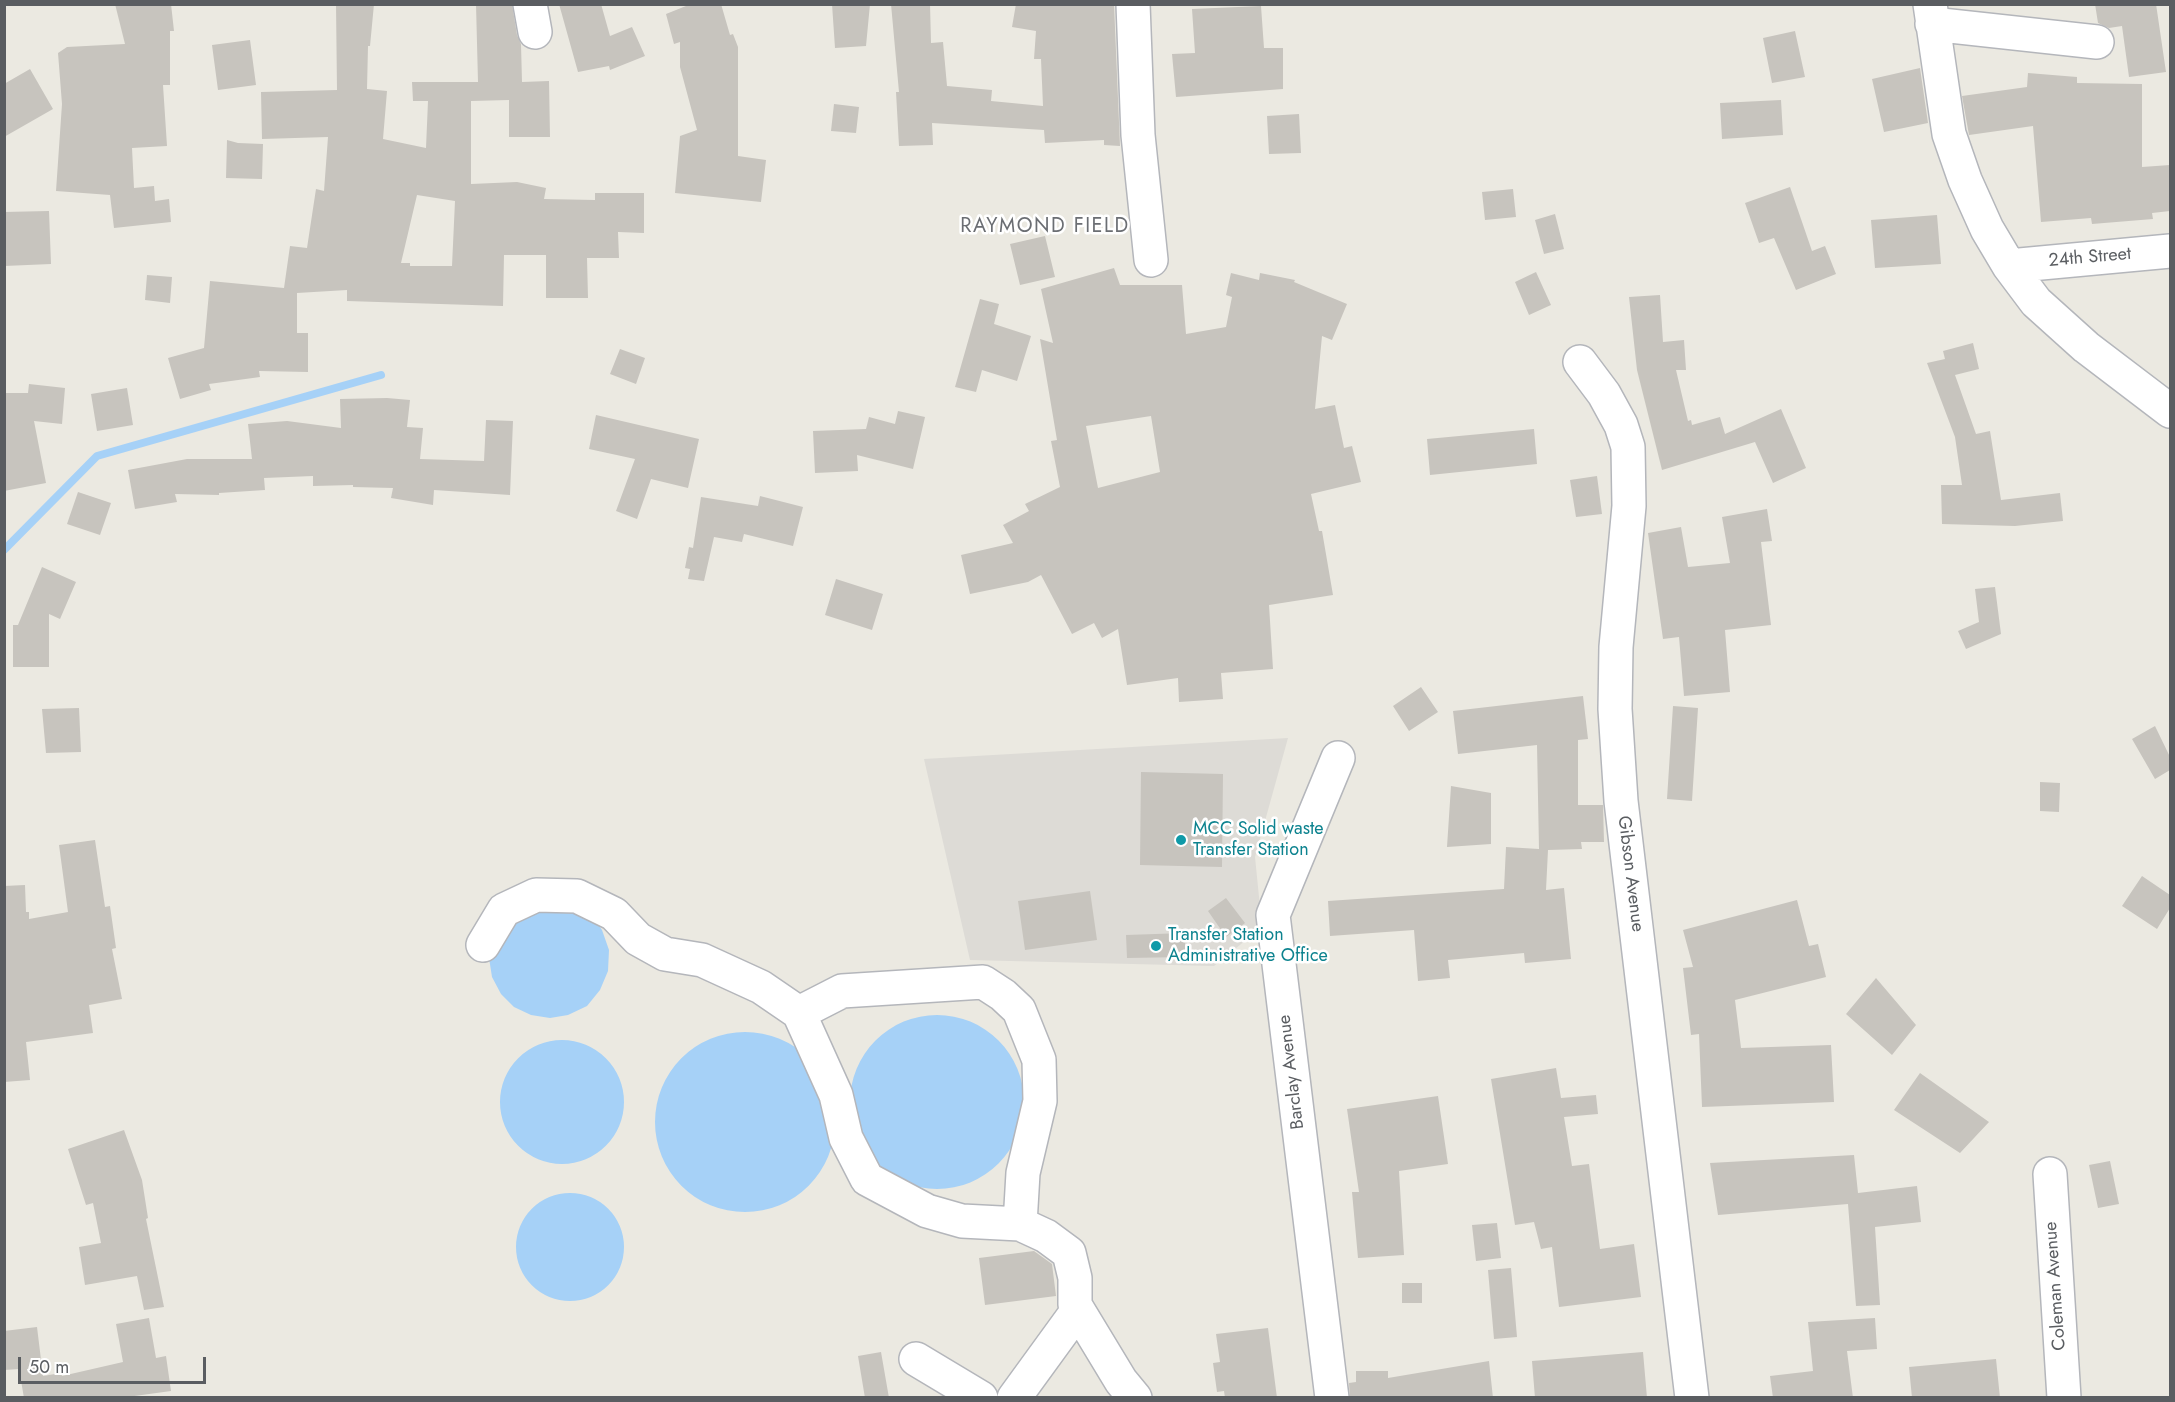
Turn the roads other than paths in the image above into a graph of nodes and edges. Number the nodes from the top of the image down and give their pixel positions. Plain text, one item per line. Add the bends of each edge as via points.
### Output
1 (1133, 4) edge
2 (1931, 14) edge
3 (1985, 17) edge
4 (2097, 42) dead end
5 (2170, 251) edge
6 (1151, 260) dead end
7 (2009, 266) junction
8 (1580, 362) dead end
9 (2170, 411) edge
10 (1338, 758) dead end
11 (483, 945) dead end
12 (799, 1013) junction
13 (2050, 1174) dead end
14 (1020, 1224) junction
15 (1078, 1310) junction
16 (916, 1359) dead end
17 (981, 1398) edge
18 (1014, 1398) edge
19 (1135, 1398) edge
20 (1332, 1398) edge
21 (1692, 1398) edge
22 (2064, 1398) edge

1 - 6 street via 1138,135
2 - 3 street
2 - 7 street via 1949,134 1987,230
3 - 4 street
5 - 7 street, 24th Street
7 - 9 street via 2036,302 2086,347
8 - 21 street, Gibson Avenue via 1610,404 1628,447 1629,506 1616,647 1615,709 1621,801
10 - 20 street, Barclay Avenue via 1273,915
11 - 12 street via 504,910 536,895 577,896 614,914 638,939 665,954 702,960 735,974
12 - 14 street via 836,1095 846,1138 867,1179 927,1212 962,1221
12 - 14 street via 842,991 982,982 1019,1010 1039,1060 1040,1101 1023,1173
13 - 22 street, Coleman Avenue
14 - 15 street via 1069,1253
15 - 18 street
15 - 19 street via 1121,1382
16 - 17 street

